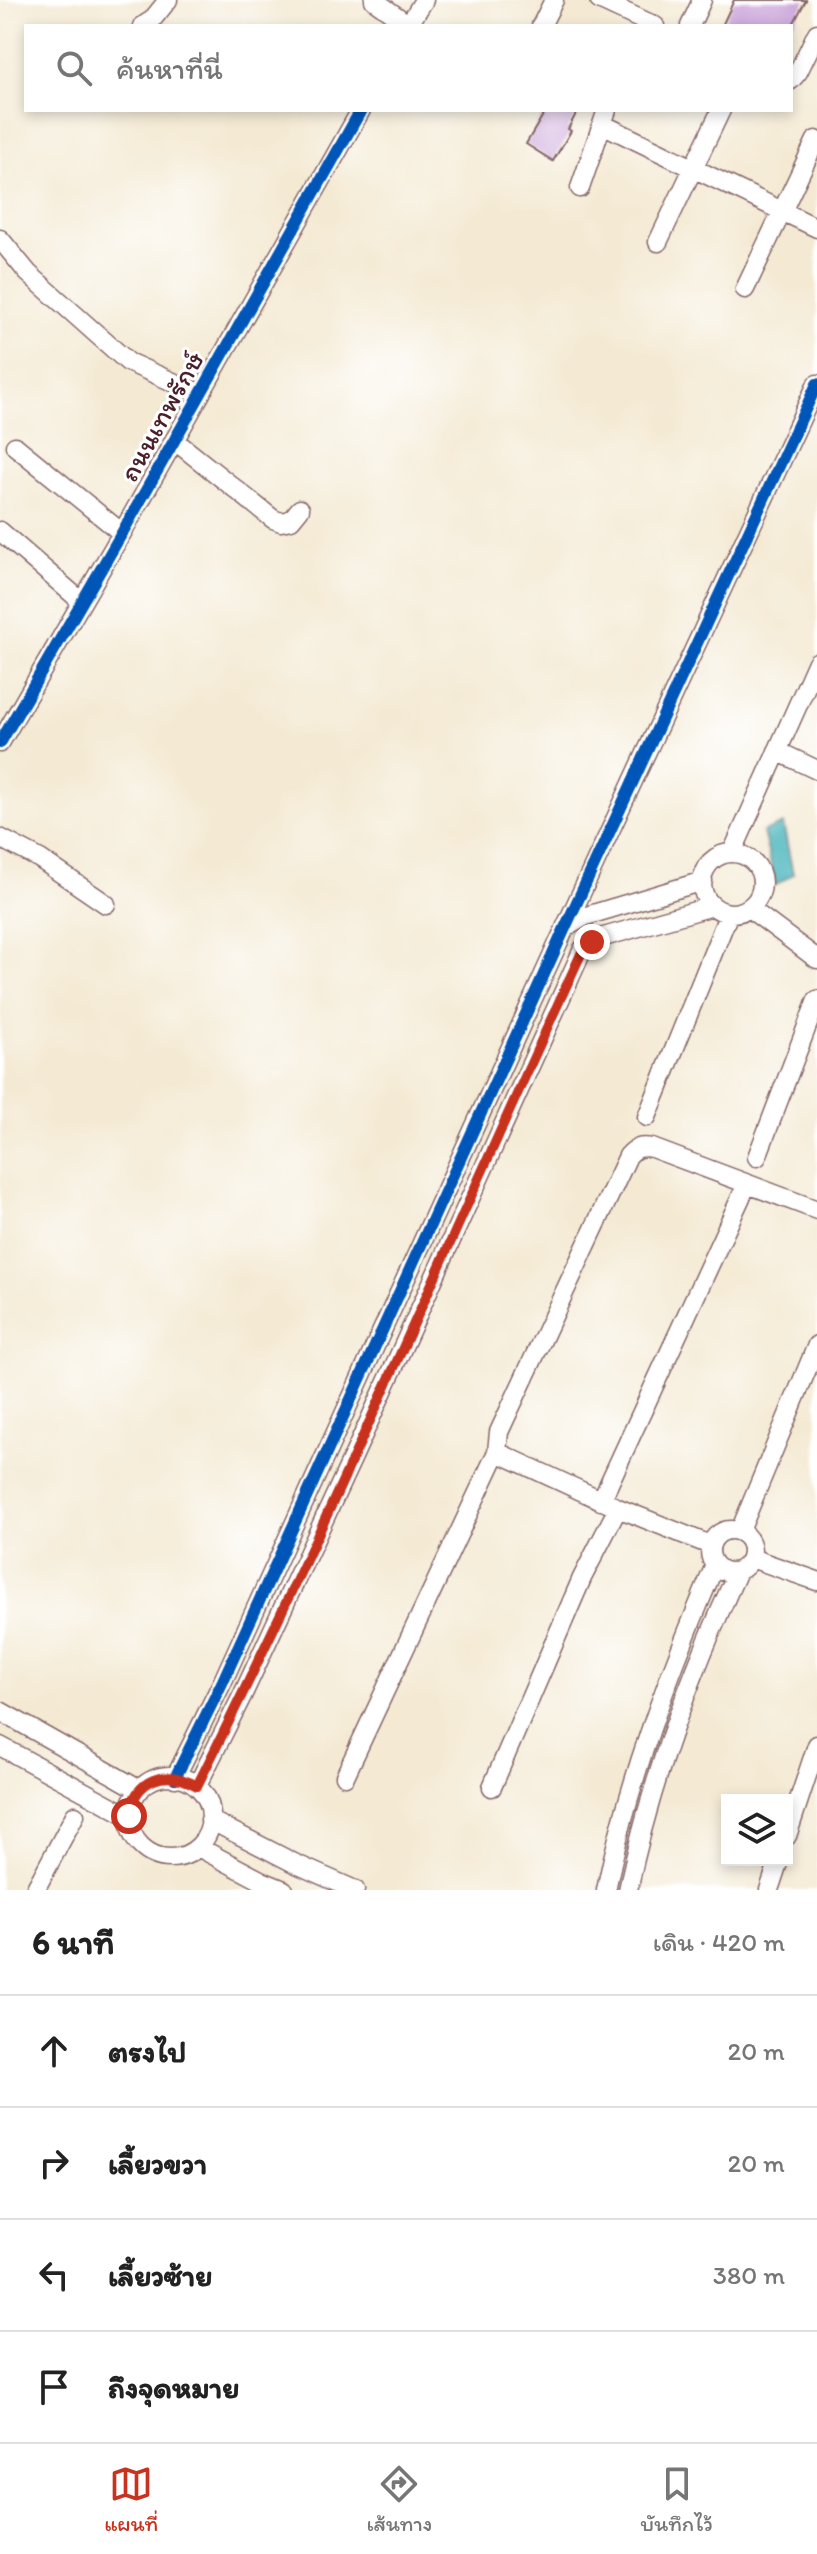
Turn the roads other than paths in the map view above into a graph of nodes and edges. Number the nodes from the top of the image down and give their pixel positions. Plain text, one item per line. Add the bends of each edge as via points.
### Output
1 (168, 0) edge
2 (374, 0) edge
3 (424, 0) edge
4 (554, 0) edge
5 (599, 0) edge
6 (702, 0) edge
7 (146, 24) edge
8 (405, 24) edge
9 (409, 24) edge
10 (542, 24) edge
11 (651, 24) edge
12 (691, 24) edge
13 (817, 33) edge
14 (793, 78) edge
15 (360, 112) edge
16 (720, 112) edge
17 (605, 117) edge
18 (816, 140) edge
19 (693, 168) junction
20 (580, 188) dead end
21 (782, 212) junction
22 (817, 228) edge
23 (0, 239) edge
24 (658, 242) dead end
25 (745, 289) dead end
26 (817, 384) edge
27 (200, 394) junction
28 (174, 440) junction
29 (15, 446) dead end
30 (300, 509) dead end
31 (0, 531) edge
32 (122, 533) junction
33 (82, 602) junction
34 (817, 662) edge
35 (0, 743) edge
36 (777, 751) junction
37 (817, 770) edge
38 (0, 838) edge
39 (732, 853) junction
40 (703, 881) junction
41 (106, 904) dead end
42 (749, 908) junction
43 (721, 909) junction
44 (565, 928) junction
45 (583, 949) junction
46 (817, 959) edge
47 (817, 1000) edge
48 (647, 1117) dead end
49 (757, 1157) dead end
50 (747, 1184) junction
51 (817, 1210) edge
52 (817, 1345) edge
53 (330, 1447) junction
54 (497, 1452) junction
55 (353, 1457) junction
56 (609, 1504) junction
57 (740, 1531) junction
58 (710, 1545) junction
59 (744, 1564) junction
60 (715, 1565) junction
61 (817, 1581) edge
62 (222, 1683) junction
63 (243, 1694) junction
64 (0, 1711) edge
65 (817, 1745) edge
66 (0, 1746) edge
67 (345, 1776) dead end
68 (175, 1778) junction
69 (197, 1786) junction
70 (492, 1787) dead end
71 (140, 1790) junction
72 (75, 1815) dead end
73 (129, 1816) junction
74 (793, 1818) edge
75 (210, 1820) junction
76 (198, 1847) junction
77 (777, 1866) edge
78 (35, 1890) edge
79 (284, 1890) edge
80 (355, 1890) edge
81 (606, 1890) edge
82 (628, 1890) edge
83 (769, 1890) edge

1 - 7 street
2 - 8 street
3 - 9 street
4 - 10 street
5 - 11 street
6 - 12 street
13 - 14 street
15 - 27 street, ถนนเทพรักษ์
16 - 19 street
17 - 19 street
17 - 20 street
18 - 21 street
19 - 21 street
19 - 24 street
21 - 22 street
21 - 25 street
23 - 27 street via 28,273 128,362
26 - 44 street
27 - 28 street, ถนนเทพรักษ์
28 - 30 street via 273,519 291,520
28 - 32 street, ถนนเทพรักษ์
29 - 32 street
31 - 33 street
32 - 33 street, ถนนเทพรักษ์
33 - 35 street, ถนนเทพรักษ์
34 - 36 street
36 - 37 street
36 - 39 street
38 - 41 street
39 - 40 street via 714,859
39 - 42 street via 750,858 760,873 760,892
40 - 43 street via 705,896
40 - 44 street via 586,916
42 - 43 street
42 - 46 street
43 - 45 street via 600,938
43 - 48 street
44 - 45 street
44 - 53 street
45 - 55 street
47 - 49 street
50 - 51 street
50 - 54 street via 652,1148 642,1146 628,1156 499,1432
50 - 56 street
52 - 57 street
53 - 55 street
53 - 62 street
54 - 56 street
54 - 67 street
55 - 63 street
56 - 58 street
56 - 70 street
57 - 58 street via 722,1531
57 - 59 street via 752,1545
58 - 60 street
59 - 60 street via 725,1571
59 - 61 street
59 - 82 street via 677,1717
60 - 81 street via 649,1730
62 - 63 street
62 - 68 street
63 - 69 street
64 - 71 street
65 - 74 street
66 - 73 street
68 - 69 street
68 - 71 street via 160,1778
69 - 75 street via 207,1798
71 - 73 street
72 - 78 street
73 - 76 street via 131,1831 149,1853 180,1857
75 - 76 street
75 - 80 street
76 - 79 street
77 - 83 street

